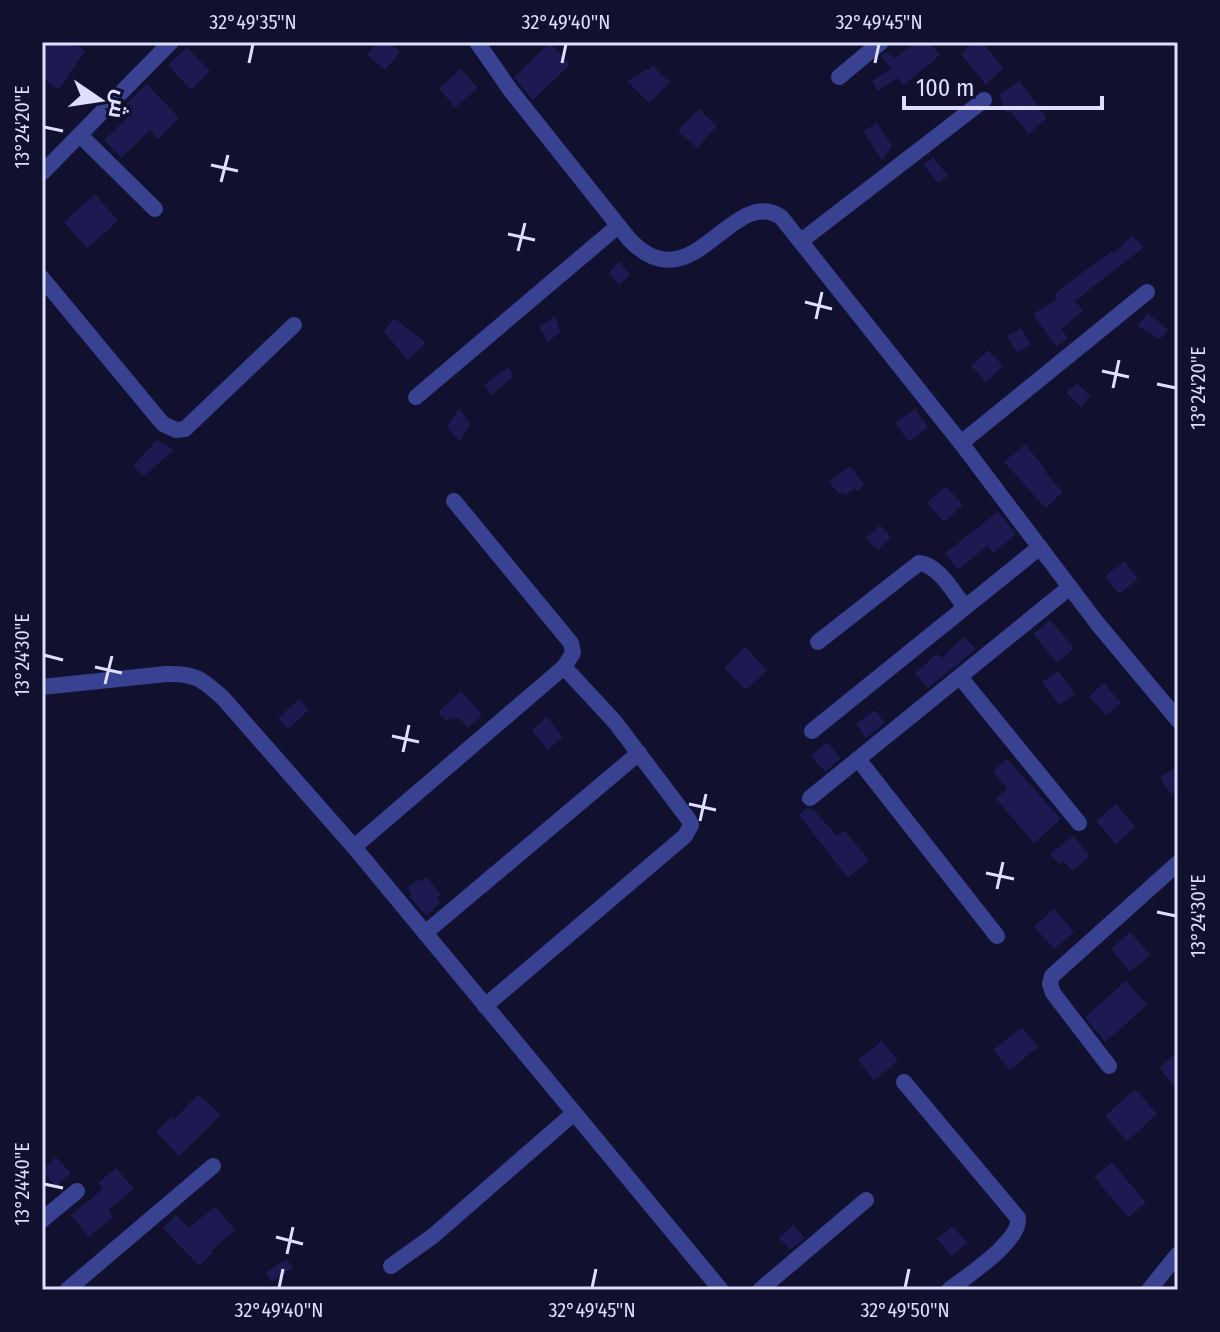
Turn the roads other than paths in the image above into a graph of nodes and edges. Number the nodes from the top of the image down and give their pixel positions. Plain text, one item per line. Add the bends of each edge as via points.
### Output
1 (477, 42) edge
2 (881, 42) edge
3 (165, 44) edge
4 (839, 77) dead end
5 (984, 100) dead end
6 (80, 135) junction
7 (42, 173) edge
8 (155, 209) dead end
9 (618, 226) junction
10 (801, 241) junction
11 (42, 278) edge
12 (1147, 292) dead end
13 (294, 325) dead end
14 (416, 397) dead end
15 (961, 443) junction
16 (454, 501) dead end
17 (1040, 547) junction
18 (1070, 587) junction
19 (965, 607) junction
20 (818, 642) dead end
21 (564, 667) junction
22 (960, 677) junction
23 (42, 687) edge
24 (1178, 720) edge
25 (812, 731) dead end
26 (639, 753) junction
27 (858, 759) junction
28 (810, 798) dead end
29 (1079, 823) dead end
30 (354, 847) junction
31 (1178, 863) edge
32 (425, 933) junction
33 (997, 936) dead end
34 (485, 1006) junction
35 (1109, 1066) dead end
36 (904, 1082) dead end
37 (573, 1114) junction
38 (213, 1166) dead end
39 (77, 1191) dead end
40 (866, 1200) dead end
41 (42, 1220) edge
42 (1178, 1254) edge
43 (391, 1266) dead end
44 (67, 1290) edge
45 (721, 1290) edge
46 (760, 1290) edge
47 (949, 1290) edge
48 (1149, 1290) edge

1 - 9 street
2 - 4 street
3 - 6 street
5 - 10 street
6 - 7 street
6 - 8 street
9 - 10 street via 637,249 656,260 689,256 760,210 781,217
9 - 14 street
10 - 15 street
11 - 13 street via 163,424 176,430 185,429
12 - 15 street
15 - 17 street
16 - 21 street via 571,643 573,653
17 - 18 street
17 - 19 street
18 - 22 street
18 - 24 street
19 - 20 street via 935,569 919,563
19 - 25 street
21 - 26 street
21 - 30 street
22 - 27 street
22 - 29 street
23 - 30 street via 166,674 203,680
26 - 32 street
26 - 34 street via 689,820 689,832
27 - 28 street
27 - 33 street
30 - 32 street
31 - 35 street via 1052,976 1053,993
32 - 34 street
34 - 37 street
36 - 47 street via 1018,1218 1007,1243
37 - 43 street
37 - 45 street
38 - 44 street
39 - 41 street
40 - 46 street
42 - 48 street

